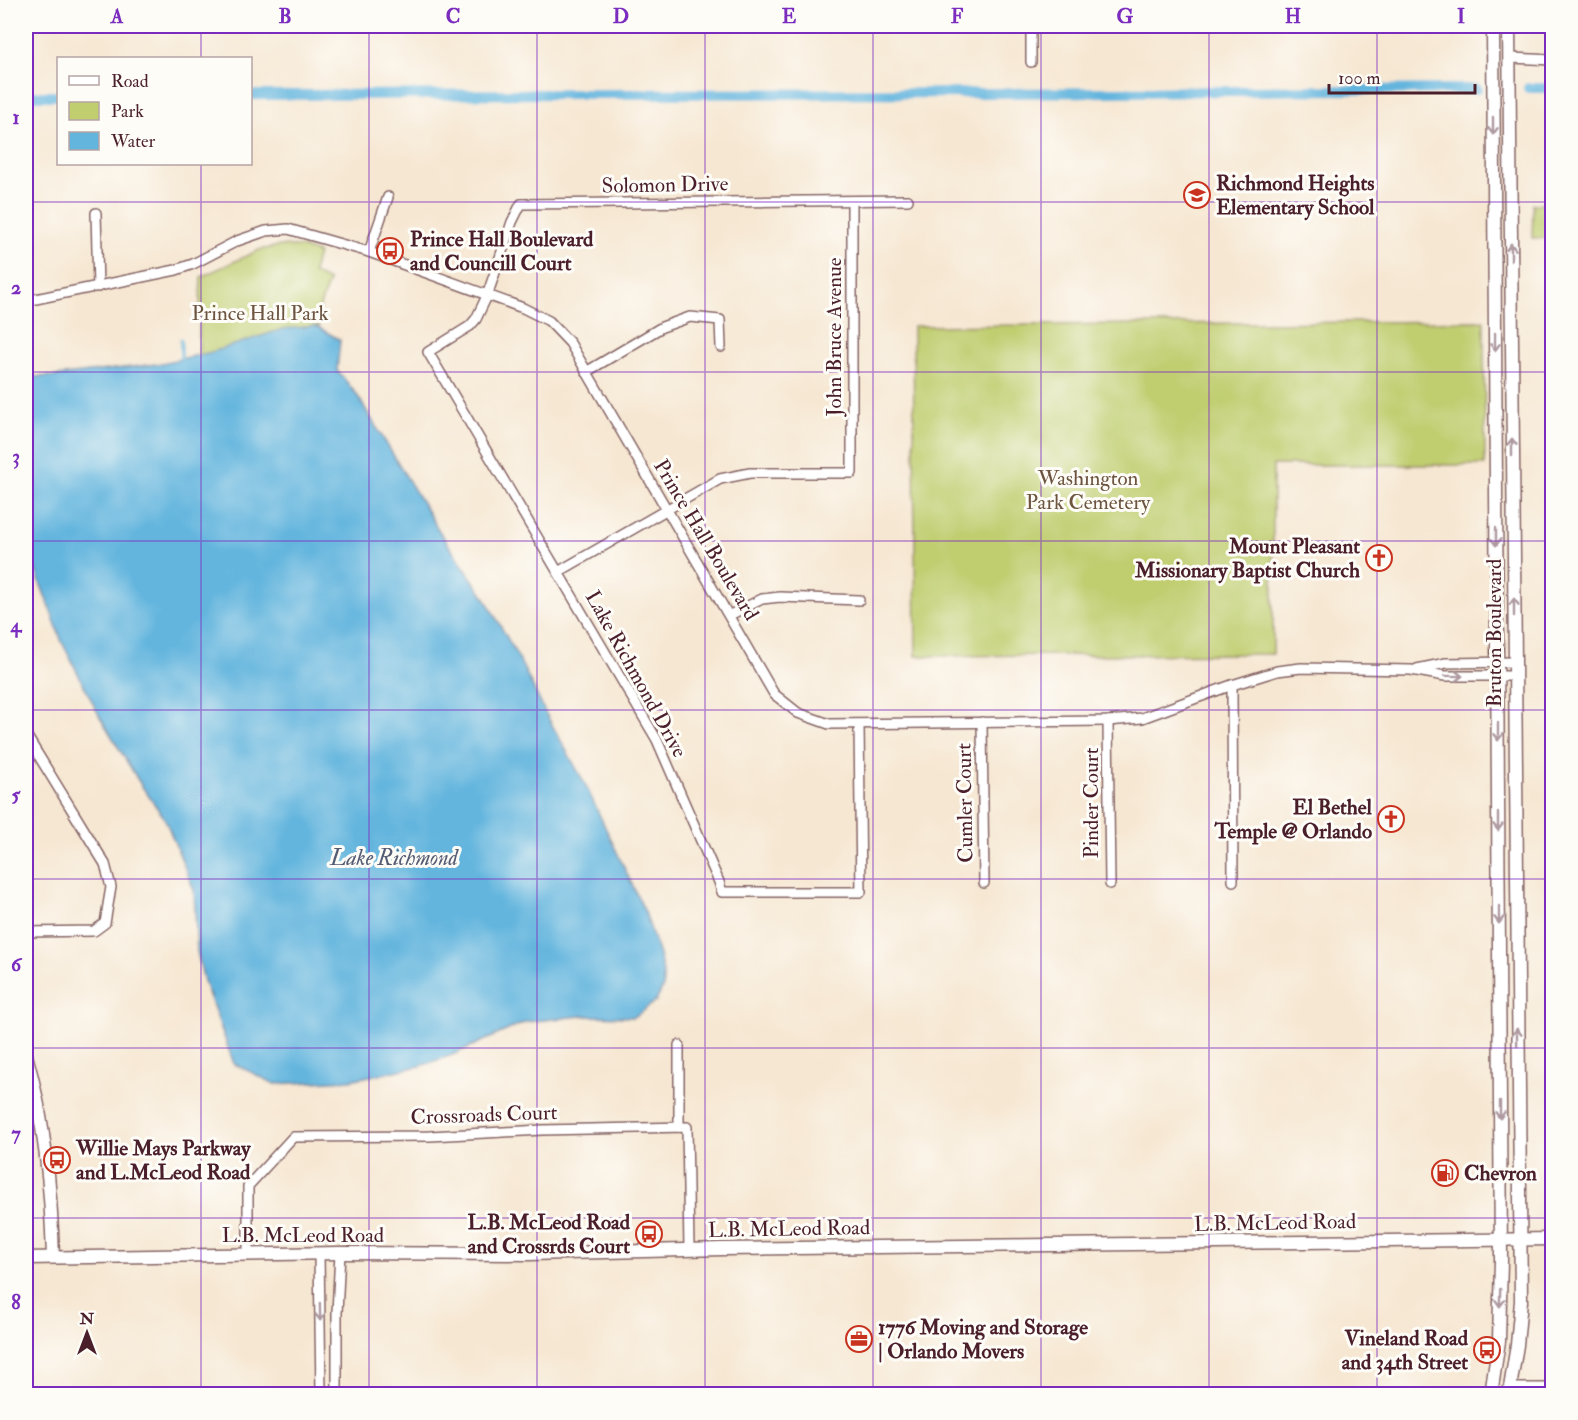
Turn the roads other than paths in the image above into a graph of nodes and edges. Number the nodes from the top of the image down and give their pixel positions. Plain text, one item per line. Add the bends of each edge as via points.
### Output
1 (1031, 26) edge
2 (1493, 26) edge
3 (1509, 26) edge
4 (1510, 58) junction
5 (1552, 60) edge
6 (1031, 62) dead end
7 (388, 197) dead end
8 (908, 200) dead end
9 (852, 201) junction
10 (96, 213) dead end
11 (369, 252) junction
12 (98, 287) junction
13 (487, 296) junction
14 (26, 301) edge
15 (1495, 305) junction
16 (1512, 305) junction
17 (721, 347) dead end
18 (586, 372) junction
19 (1496, 506) junction
20 (1513, 506) junction
21 (666, 509) junction
22 (558, 572) junction
23 (859, 600) dead end
24 (730, 615) junction
25 (1514, 662) junction
26 (1497, 663) junction
27 (1411, 669) junction
28 (1497, 676) junction
29 (1514, 676) junction
30 (1232, 685) junction
31 (1108, 721) junction
32 (982, 722) junction
33 (859, 725) junction
34 (26, 735) edge
35 (1516, 856) junction
36 (1498, 857) junction
37 (1233, 881) dead end
38 (984, 883) dead end
39 (1110, 884) dead end
40 (26, 932) edge
41 (679, 1045) dead end
42 (26, 1055) edge
43 (679, 1127) junction
44 (1552, 1239) edge
45 (1501, 1240) junction
46 (1519, 1240) junction
47 (689, 1250) junction
48 (319, 1253) junction
49 (340, 1253) junction
50 (248, 1254) junction
51 (53, 1257) junction
52 (26, 1258) edge
53 (1552, 1388) edge
54 (1510, 1391) edge
55 (321, 1395) edge
56 (338, 1395) edge
57 (1491, 1395) edge

1 - 6 street
2 -> 15 street, Bruton Boulevard
3 - 4 street, Bruton Boulevard
4 - 5 street
16 -> 4 street, Bruton Boulevard
7 - 11 street
8 - 9 street, Solomon Drive
9 - 13 street, Solomon Drive via 521,204
9 - 21 street, John Bruce Avenue via 852,473 750,473 720,480
10 - 12 street
11 - 12 street, Prince Hall Boulevard via 288,229 266,231 176,270
11 - 13 street, Prince Hall Boulevard
12 - 14 street, Prince Hall Boulevard
13 - 18 street, Prince Hall Boulevard via 549,321 570,343
13 - 22 street, Lake Richmond Drive via 470,326 428,352
15 - 16 street
15 -> 19 street, Bruton Boulevard
20 -> 16 street, Bruton Boulevard
17 - 18 street via 720,320 690,317 662,327
18 - 21 street, Prince Hall Boulevard
19 - 20 street
19 -> 26 street, Bruton Boulevard
25 -> 20 street, Bruton Boulevard
21 - 22 street
21 - 24 street, Prince Hall Boulevard
22 - 33 street, Lake Richmond Drive via 657,740 722,892 861,892
23 - 24 street via 762,599
24 - 33 street, Prince Hall Boulevard via 774,694 798,713 829,724
25 - 26 street, Prince Hall Boulevard
25 - 29 street, Bruton Boulevard
26 - 27 street, Prince Hall Boulevard via 1446,663
26 - 28 street, Bruton Boulevard
27 -> 28 street, Prince Hall Boulevard via 1445,676
27 - 30 street, Prince Hall Boulevard via 1301,668
28 - 29 street, Prince Hall Boulevard
28 -> 36 street, Bruton Boulevard
29 - 35 street, Bruton Boulevard
30 - 31 street, Prince Hall Boulevard via 1142,718
30 - 37 street
31 - 32 street, Prince Hall Boulevard
31 - 39 street, Pinder Court
32 - 33 street, Prince Hall Boulevard
32 - 38 street, Cumler Court
34 - 40 street via 105,864 111,887 105,922 94,931
35 - 36 street
46 -> 35 street, Bruton Boulevard
36 -> 45 street, Bruton Boulevard
41 - 43 street
42 - 51 street via 46,1150
43 - 47 street via 687,1127
43 - 50 street, Crossroads Court via 293,1137 248,1186
44 - 46 street, L.B. McLeod Road
45 - 46 street, L.B. McLeod Road
45 - 47 street, L.B. McLeod Road
45 -> 57 street, Bruton Boulevard via 1499,1341
46 - 54 street, Bruton Boulevard via 1521,1301
47 - 49 street, L.B. McLeod Road
48 - 49 street, L.B. McLeod Road
48 - 50 street, L.B. McLeod Road
48 -> 55 street
49 - 56 street via 336,1313
50 - 51 street, L.B. McLeod Road
51 - 52 street, L.B. McLeod Road
53 - 54 street

